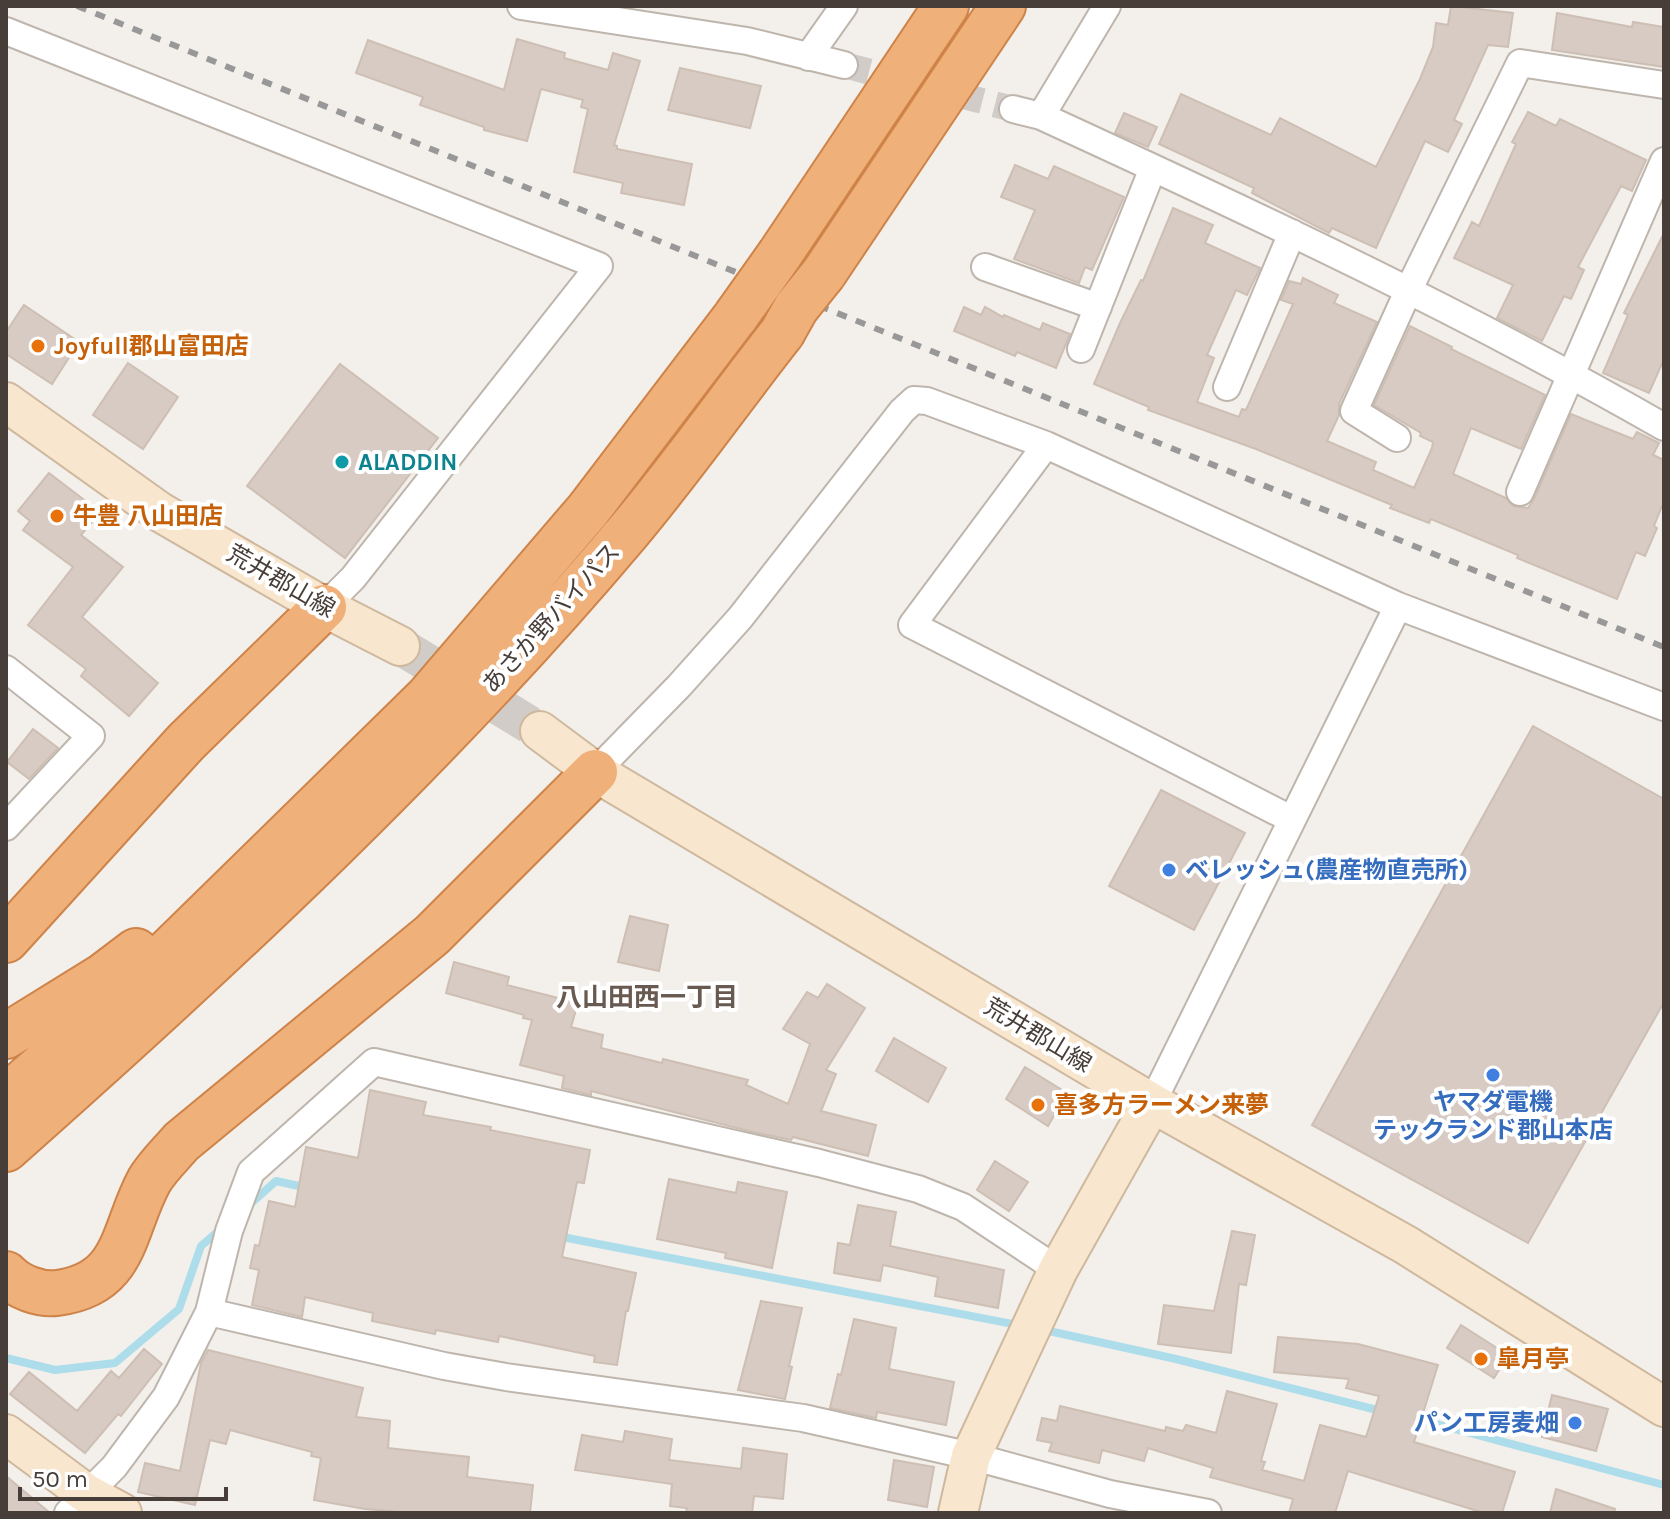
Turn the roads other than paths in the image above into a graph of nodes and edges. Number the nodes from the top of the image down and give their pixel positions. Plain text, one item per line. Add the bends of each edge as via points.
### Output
1 (521, 6) edge
2 (844, 6) edge
3 (946, 6) edge
4 (1003, 6) edge
5 (1107, 6) edge
6 (6, 31) edge
7 (808, 57) junction
8 (844, 65) tunnel mouth
9 (1664, 85) edge
10 (1013, 109) tunnel mouth
11 (1041, 116) junction
12 (1664, 161) edge
13 (1153, 168) junction
14 (1292, 233) junction
15 (985, 267) dead end
16 (1409, 289) junction
17 (1098, 307) junction
18 (1081, 349) dead end
19 (1570, 373) junction
20 (1227, 387) dead end
21 (6, 402) edge
22 (1664, 427) edge
23 (1397, 438) dead end
24 (1046, 445) junction
25 (1520, 492) dead end
26 (1398, 606) junction
27 (324, 607) junction
28 (400, 646) tunnel mouth
29 (6, 669) edge
30 (1664, 707) edge
31 (540, 731) tunnel mouth
32 (595, 772) junction
33 (1291, 819) junction
34 (6, 827) edge
35 (288, 836) junction
36 (6, 940) edge
37 (159, 1014) junction
38 (6, 1036) edge
39 (6, 1097) edge
40 (1152, 1103) junction
41 (6, 1149) edge
42 (6, 1181) edge
43 (1058, 1270) junction
44 (6, 1274) edge
45 (209, 1312) junction
46 (1664, 1407) edge
47 (6, 1434) edge
48 (971, 1456) junction
49 (78, 1504) edge
50 (1148, 1507) edge
51 (122, 1513) edge
52 (958, 1513) edge
53 (1208, 1513) edge

1 - 7 street via 747,41
2 - 7 street
3 - 35 highway, あさか野バイパス, bridge via 736,316 588,510 437,687
4 - 37 highway, あさか野バイパス, bridge via 782,333 628,532 459,720
5 - 11 street
6 - 27 street via 599,266 353,578
7 - 8 street
9 - 16 street via 1520,63
10 - 11 street
11 - 13 street
12 - 19 street
13 - 14 street
13 - 17 street
14 - 16 street
14 - 20 street
15 - 17 street
16 - 19 street
16 - 23 street via 1354,411
17 - 18 street
19 - 22 street
19 - 25 street
21 - 27 main road, 荒井郡山線 via 160,512
24 - 26 street
24 - 32 street via 927,401 909,403 740,618
24 - 33 street via 912,625
26 - 30 street
26 - 33 street
27 - 28 main road, 荒井郡山線
27 - 36 highway via 186,742
29 - 34 street via 91,736
31 - 32 main road, 荒井郡山線
32 - 40 main road, 荒井郡山線
32 - 44 highway via 432,935 181,1142 150,1179 110,1270 79,1290 45,1294
33 - 40 street
35 - 38 highway via 103,976
35 - 39 highway, あさか野バイパス via 128,991
37 - 41 highway, あさか野バイパス
37 - 42 highway via 98,1095
40 - 43 main road
40 - 46 main road, 荒井郡山線 via 1406,1245
43 - 45 street via 963,1207 918,1189 374,1062 251,1172 229,1231
43 - 48 main road
45 - 48 street via 444,1366 803,1418
45 - 49 street via 166,1397 114,1467
47 - 49 main road
48 - 50 street
48 - 52 main road
49 - 51 main road
50 - 53 street

